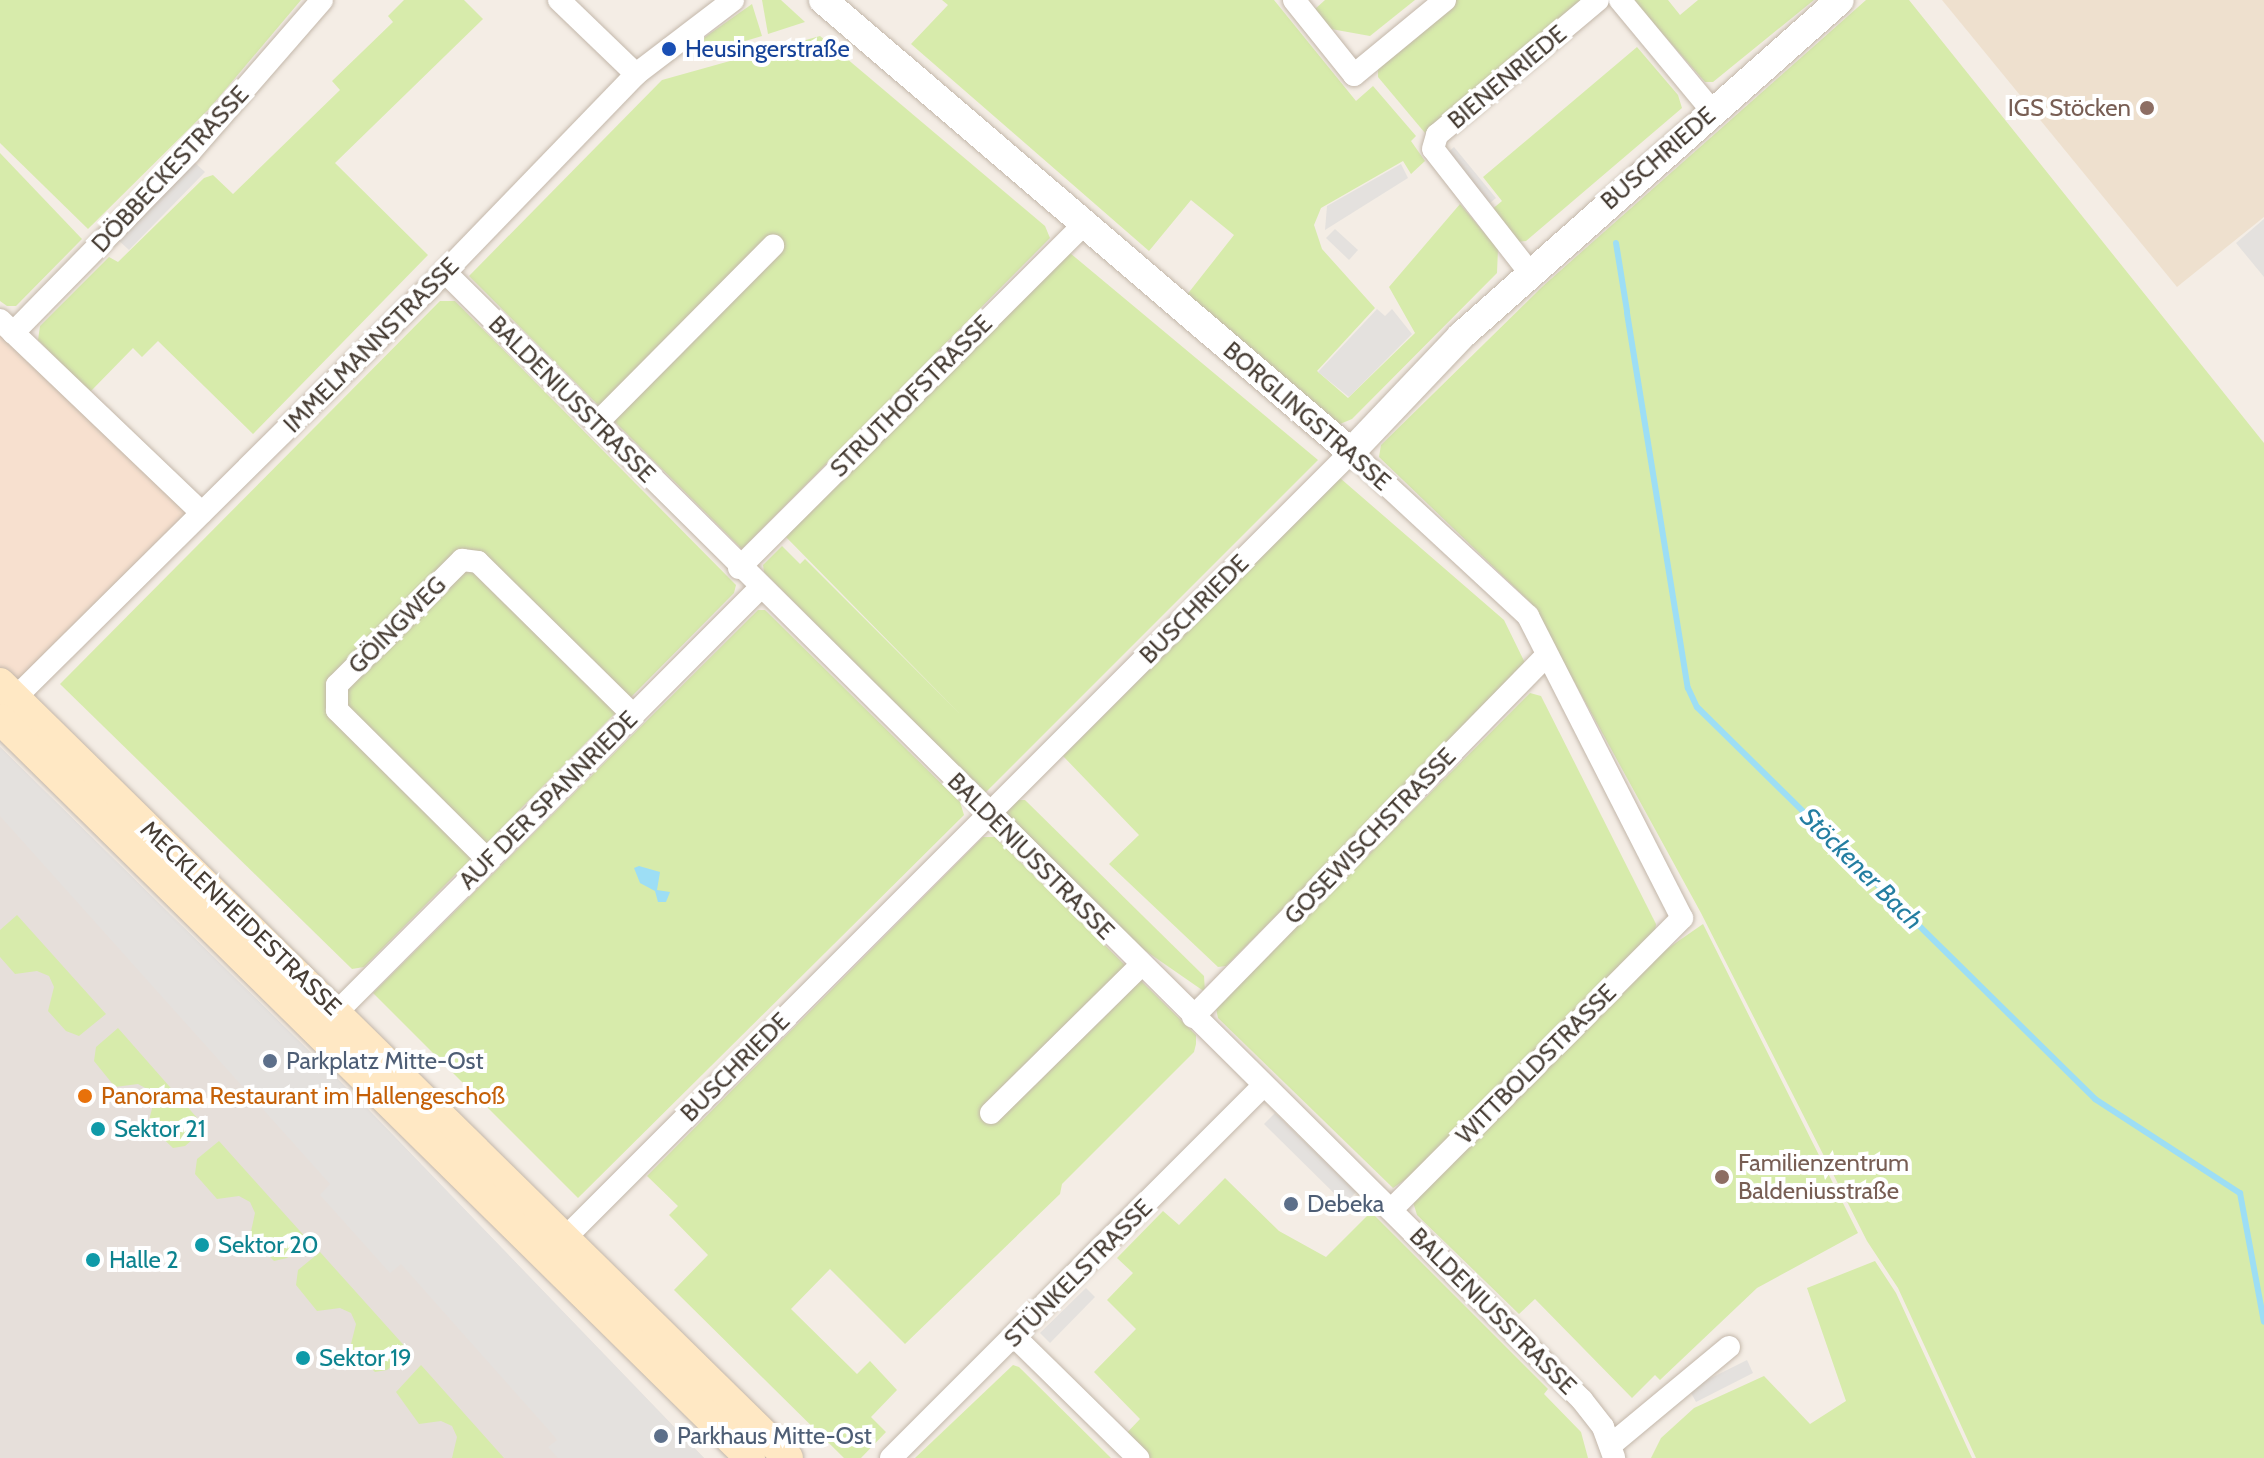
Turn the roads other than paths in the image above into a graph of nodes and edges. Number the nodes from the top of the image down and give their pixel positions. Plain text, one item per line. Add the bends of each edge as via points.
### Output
1 (322, 0) edge
2 (559, 0) edge
3 (733, 0) edge
4 (823, 0) edge
5 (1294, 0) edge
6 (1445, 0) edge
7 (1598, 0) edge
8 (1620, 0) edge
9 (1840, 0) edge
10 (636, 74) junction
11 (1712, 111) junction
12 (1084, 224) junction
13 (773, 246) dead end
14 (445, 272) junction
15 (1530, 273) junction
16 (6, 326) edge
17 (597, 423) junction
18 (1351, 452) junction
19 (202, 513) junction
20 (739, 568) junction
21 (760, 588) junction
22 (1547, 655) junction
23 (7, 708) edge
24 (633, 715) junction
25 (988, 814) junction
26 (488, 860) junction
27 (1682, 918) joint
28 (1141, 965) junction
29 (337, 1012) junction
30 (1193, 1017) junction
31 (1263, 1086) junction
32 (991, 1113) dead end
33 (1391, 1210) junction
34 (565, 1238) junction
35 (1015, 1337) junction
36 (1729, 1347) dead end
37 (1613, 1451) edge
38 (750, 1458) edge
39 (788, 1458) edge
40 (891, 1458) edge
41 (1138, 1458) edge

1 - 16 street, DÖBBECKESTRASSE via 190,152
2 - 10 street
3 - 10 street, IMMELMANNSTRASSE
4 - 12 street, BORGLINGSTRASSE
5 - 6 street via 1354,75
7 - 15 street, BIENENRIEDE via 1437,135 1433,149
8 - 11 street
9 - 11 street, BUSCHRIEDE
10 - 14 street, IMMELMANNSTRASSE
11 - 15 street, BUSCHRIEDE
12 - 18 street, BORGLINGSTRASSE
12 - 20 street, STRUTHOFSTRASSE
13 - 17 street
14 - 17 street, BALDENIUSSTRASSE
14 - 19 street, IMMELMANNSTRASSE
15 - 18 street, BUSCHRIEDE via 1461,336
16 - 19 street
17 - 20 street, BALDENIUSSTRASSE
18 - 22 street, BORGLINGSTRASSE via 1528,616
18 - 25 street, BUSCHRIEDE
19 - 23 street, IMMELMANNSTRASSE
20 - 21 street, BALDENIUSSTRASSE
21 - 24 street, AUF DER SPANNRIEDE
21 - 25 street, BALDENIUSSTRASSE
22 - 27 street, BORGLINGSTRASSE
22 - 30 street, GOSEWISCHSTRASSE
23 - 29 main road, MECKLENHEIDESTRASSE
23 - 38 main road, MECKLENHEIDESTRASSE
24 - 26 street, AUF DER SPANNRIEDE
24 - 26 street, GÖINGWEG via 478,562 462,560 347,674 333,694 337,710
25 - 28 street, BALDENIUSSTRASSE
25 - 34 street, BUSCHRIEDE
26 - 29 street, AUF DER SPANNRIEDE
27 - 33 street, WITTBOLDSTRASSE
28 - 30 street, BALDENIUSSTRASSE
28 - 32 street
29 - 34 main road, MECKLENHEIDESTRASSE
30 - 31 street, BALDENIUSSTRASSE
31 - 33 street, BALDENIUSSTRASSE
31 - 35 street, STÜNKELSTRASSE
33 - 37 street, BALDENIUSSTRASSE via 1582,1400
34 - 39 main road, MECKLENHEIDESTRASSE
35 - 40 street, STÜNKELSTRASSE
35 - 41 street
36 - 37 street, BALDENIUSSTRASSE

